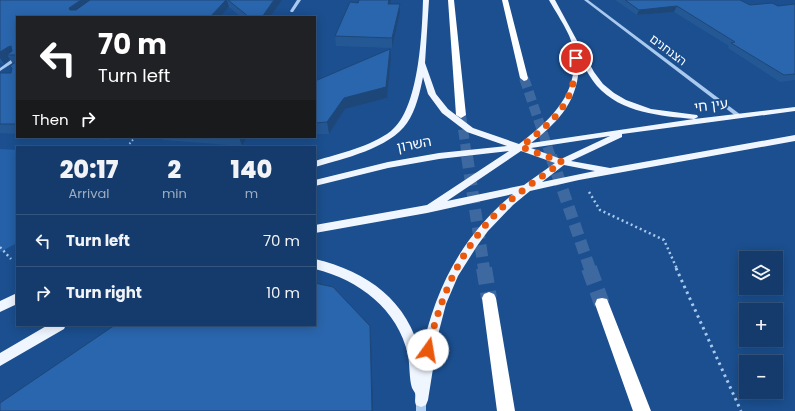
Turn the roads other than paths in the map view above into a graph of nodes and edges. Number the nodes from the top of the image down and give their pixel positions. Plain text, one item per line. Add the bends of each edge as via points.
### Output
1 (300, 0) edge
2 (426, 0) edge
3 (451, 0) edge
4 (505, 0) edge
5 (511, 0) edge
6 (552, 0) edge
7 (586, 0) edge
8 (292, 11) dead end
9 (575, 44) junction
10 (16, 59) edge
11 (422, 64) junction
12 (0, 70) edge
13 (795, 108) edge
14 (461, 115) tunnel mouth
15 (739, 116) junction
16 (710, 119) junction
17 (630, 130) junction
18 (795, 138) edge
19 (521, 147) junction
20 (562, 162) junction
21 (316, 164) edge
22 (615, 171) junction
23 (316, 183) edge
24 (524, 190) junction
25 (427, 209) junction
26 (316, 229) edge
27 (316, 264) edge
28 (489, 298) tunnel mouth
29 (16, 299) edge
30 (602, 304) tunnel mouth
31 (0, 308) edge
32 (58, 326) edge
33 (0, 360) edge
34 (421, 406) edge
35 (505, 411) edge
36 (642, 411) edge

1 - 8 street
2 - 11 main road
3 - 14 highway
4 - 5 highway via 524,78
6 - 9 main road
7 - 15 street, הצנחנים
9 - 16 main road via 598,84 615,97 641,109
9 - 19 main road via 575,78 569,98 549,123
10 - 12 street
11 - 19 main road via 432,94 453,118 470,130
11 - 21 main road via 408,113 396,131 375,142
13 - 15 main road, עין חי
15 - 16 main road, עין חי
16 - 17 main road, עין חי
17 - 19 main road, עין חי
17 - 20 main road
18 - 22 main road
19 - 20 main road
19 - 23 main road, השרון via 439,156 388,165
19 - 25 main road via 493,168
20 - 22 main road
20 - 24 main road
22 - 24 main road
24 - 25 main road
24 - 34 main road via 488,223 454,272 435,321 428,350
25 - 26 main road
27 - 34 main road via 324,265 360,282 386,301 400,318 409,336 416,363
28 - 35 highway
29 - 31 main road
30 - 36 highway
32 - 33 main road

